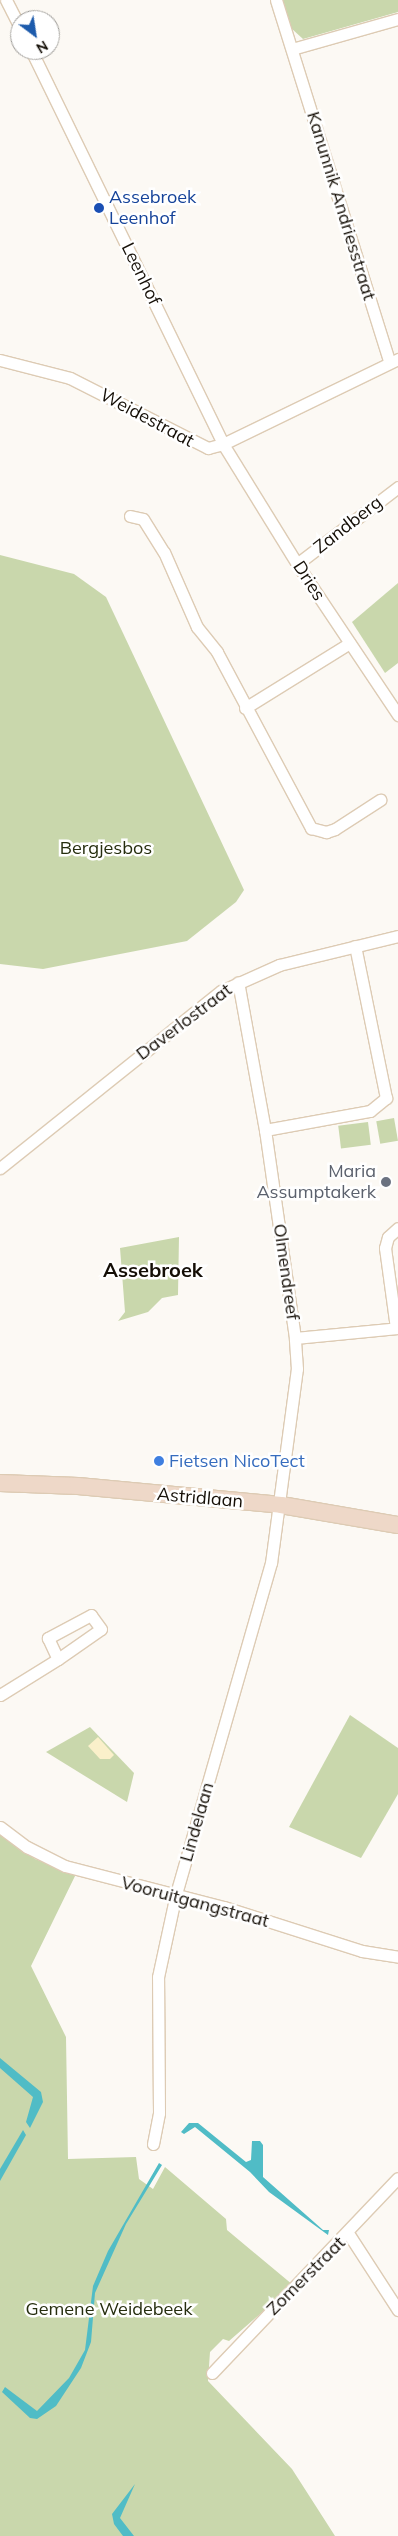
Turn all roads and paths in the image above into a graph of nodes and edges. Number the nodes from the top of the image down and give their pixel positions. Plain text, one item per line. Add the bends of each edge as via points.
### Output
1 (276, 0) edge
2 (398, 19) edge
3 (292, 49) junction
4 (36, 60) edge
5 (0, 360) edge
6 (394, 361) edge
7 (223, 444) junction
8 (398, 487) edge
9 (130, 516) dead end
10 (297, 564) junction
11 (350, 643) junction
12 (245, 708) junction
13 (398, 716) edge
14 (380, 800) dead end
15 (398, 936) edge
16 (355, 946) junction
17 (238, 982) junction
18 (264, 1130) junction
19 (0, 1168) edge
20 (398, 1228) edge
21 (397, 1328) edge
22 (296, 1338) junction
23 (0, 1483) edge
24 (281, 1505) junction
25 (398, 1525) edge
26 (58, 1659) junction
27 (0, 1695) edge
28 (0, 1828) edge
29 (176, 1894) junction
30 (398, 1957) edge
31 (152, 2144) dead end
32 (398, 2178) edge
33 (348, 2233) junction
34 (398, 2310) edge
35 (212, 2373) dead end

1 - 3 street, Kanunnik Andriesstraat
2 - 3 street
3 - 6 street, Kanunnik Andriesstraat
4 - 7 street, Leenhof
5 - 7 street, Weidestraat via 70,378 202,447
6 - 7 street, Weidestraat
7 - 10 street, Dries
8 - 10 street, Zandberg
9 - 12 street via 143,519 164,552 194,620 217,652
10 - 11 street, Dries
11 - 12 street
11 - 13 street, Dries
12 - 14 street via 311,828 326,832 335,829
15 - 16 street, Daverlostraat
16 - 17 street, Daverlostraat via 278,965
16 - 18 street via 386,1098 370,1111
17 - 18 street, Olmendreef
17 - 19 street, Daverlostraat via 202,1004
18 - 22 street, Olmendreef
20 - 21 street via 388,1236 385,1248
21 - 22 street
22 - 24 street, Olmendreef via 297,1369
23 - 24 main road, Astridlaan via 78,1486
24 - 25 main road, Astridlaan
24 - 29 street, Lindelaan via 271,1563
26 - 26 street via 48,1638 90,1615 101,1629
26 - 27 street
28 - 29 street, Vooruitgangstraat via 27,1847 65,1866
29 - 30 street, Vooruitgangstraat via 362,1951
29 - 31 street, Lindelaan via 158,1977 159,2114
32 - 33 street, Zomerstraat
33 - 34 street
33 - 35 street, Zomerstraat

